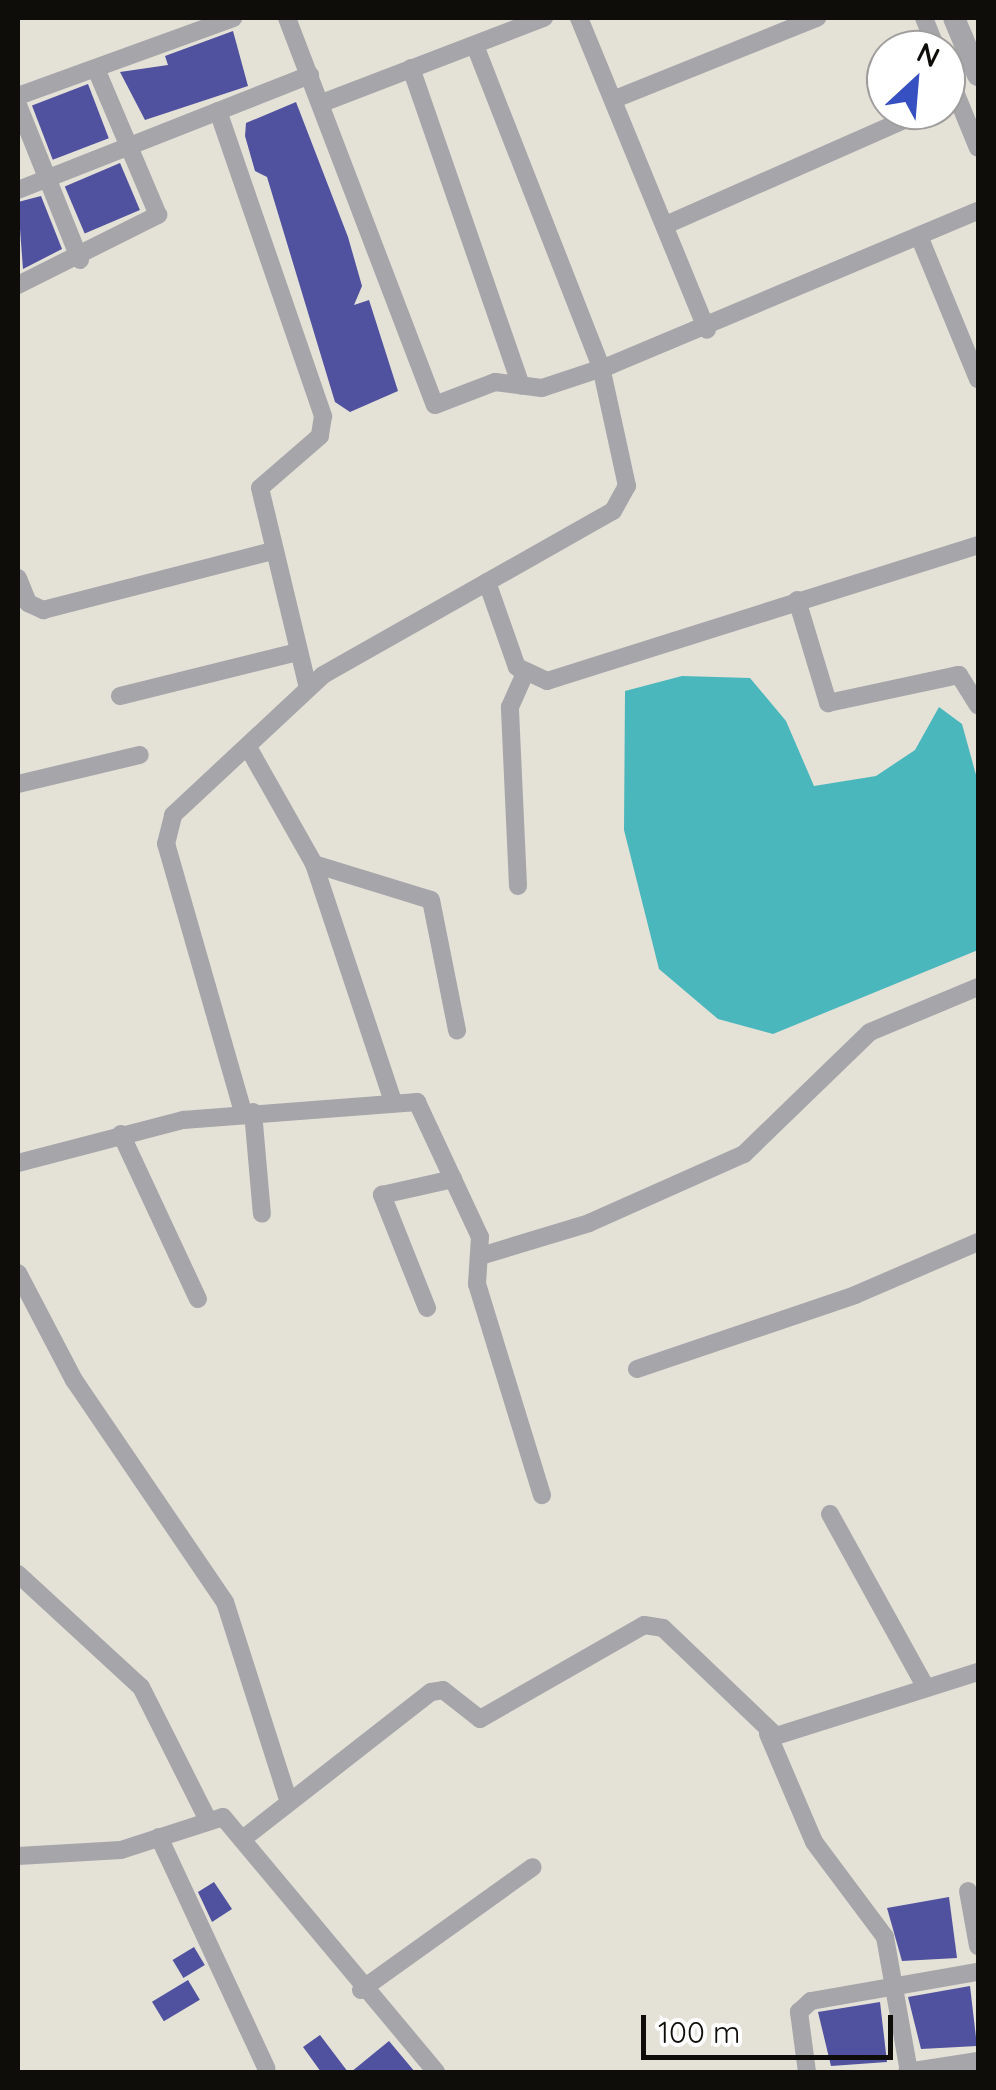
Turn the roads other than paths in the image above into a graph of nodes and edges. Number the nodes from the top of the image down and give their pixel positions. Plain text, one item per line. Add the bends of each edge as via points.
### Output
1 (233, 18) edge
2 (286, 18) edge
3 (544, 18) edge
4 (578, 18) edge
5 (818, 18) edge
6 (954, 18) edge
7 (475, 45) junction
8 (411, 68) junction
9 (96, 69) junction
10 (310, 75) junction
11 (978, 75) edge
12 (18, 96) edge
13 (615, 98) junction
14 (322, 104) junction
15 (18, 105) edge
16 (218, 111) junction
17 (966, 125) edge
18 (881, 130) edge
19 (132, 145) junction
20 (978, 148) edge
21 (49, 178) junction
22 (18, 190) edge
23 (978, 211) edge
24 (668, 224) junction
25 (920, 236) junction
26 (80, 260) junction
27 (18, 285) edge
28 (707, 330) junction
29 (602, 367) junction
30 (978, 380) edge
31 (521, 384) junction
32 (978, 545) edge
33 (272, 551) junction
34 (18, 578) edge
35 (487, 582) junction
36 (797, 600) junction
37 (298, 652) junction
38 (524, 676) junction
39 (308, 688) junction
40 (120, 696) dead end
41 (978, 706) edge
42 (248, 748) junction
43 (140, 754) dead end
44 (18, 784) edge
45 (314, 864) junction
46 (518, 886) dead end
47 (978, 987) edge
48 (458, 1030) dead end
49 (392, 1098) junction
50 (248, 1112) junction
51 (120, 1134) junction
52 (18, 1163) edge
53 (453, 1179) junction
54 (262, 1214) dead end
55 (978, 1242) edge
56 (484, 1255) junction
57 (18, 1273) edge
58 (198, 1299) dead end
59 (427, 1308) dead end
60 (637, 1369) dead end
61 (542, 1494) dead end
62 (830, 1514) dead end
63 (18, 1574) edge
64 (978, 1672) edge
65 (926, 1688) junction
66 (768, 1734) junction
67 (287, 1796) junction
68 (206, 1816) junction
69 (159, 1837) junction
70 (244, 1838) junction
71 (18, 1856) edge
72 (533, 1867) dead end
73 (968, 1890) dead end
74 (978, 1946) edge
75 (978, 1972) edge
76 (895, 1988) junction
77 (361, 1990) junction
78 (978, 2061) edge
79 (266, 2068) dead end
80 (436, 2072) edge
81 (807, 2072) edge
82 (908, 2072) edge

1 - 9 street
2 - 10 street
3 - 7 street
4 - 13 street
5 - 13 street
6 - 11 street
7 - 8 street
7 - 29 street
8 - 14 street
8 - 31 street
9 - 12 street
9 - 19 street
10 - 14 street
10 - 16 street
13 - 24 street
14 - 31 street via 428,401
15 - 21 street
16 - 19 street
16 - 33 street via 324,422 320,436 263,481
17 - 20 street
18 - 24 street
19 - 21 street
19 - 26 street via 158,216
21 - 22 street
21 - 26 street
23 - 25 street
24 - 28 street
25 - 28 street
25 - 30 street
26 - 27 street
28 - 29 street
29 - 31 street via 542,388
29 - 35 street via 624,497
32 - 36 street
33 - 34 street via 44,610 28,603
33 - 37 street
35 - 38 street
35 - 39 street
36 - 38 street via 546,681
36 - 41 street via 828,704 959,675
37 - 39 street
37 - 40 street
38 - 46 street via 510,707
39 - 42 street
42 - 45 street
42 - 50 street via 183,804 166,834
43 - 44 street
45 - 48 street via 431,900
45 - 49 street
47 - 56 street via 870,1032 744,1154 589,1223
49 - 50 street
49 - 53 street via 417,1102
50 - 51 street
50 - 54 street
51 - 52 street
51 - 58 street
53 - 56 street
53 - 59 street via 382,1195
55 - 60 street via 856,1295
56 - 61 street via 476,1284
57 - 67 street via 72,1375 225,1602
62 - 65 street
63 - 68 street via 141,1687
64 - 65 street
65 - 66 street via 788,1737
66 - 67 street via 663,1628 644,1626 480,1719 443,1690 431,1692
66 - 76 street via 814,1842 885,1938
67 - 70 street
68 - 69 street
68 - 70 street via 223,1817
69 - 71 street via 98,1854
69 - 79 street
70 - 77 street
72 - 77 street
73 - 74 street
75 - 76 street
76 - 81 street via 804,2005
76 - 82 street
77 - 80 street
78 - 82 street

